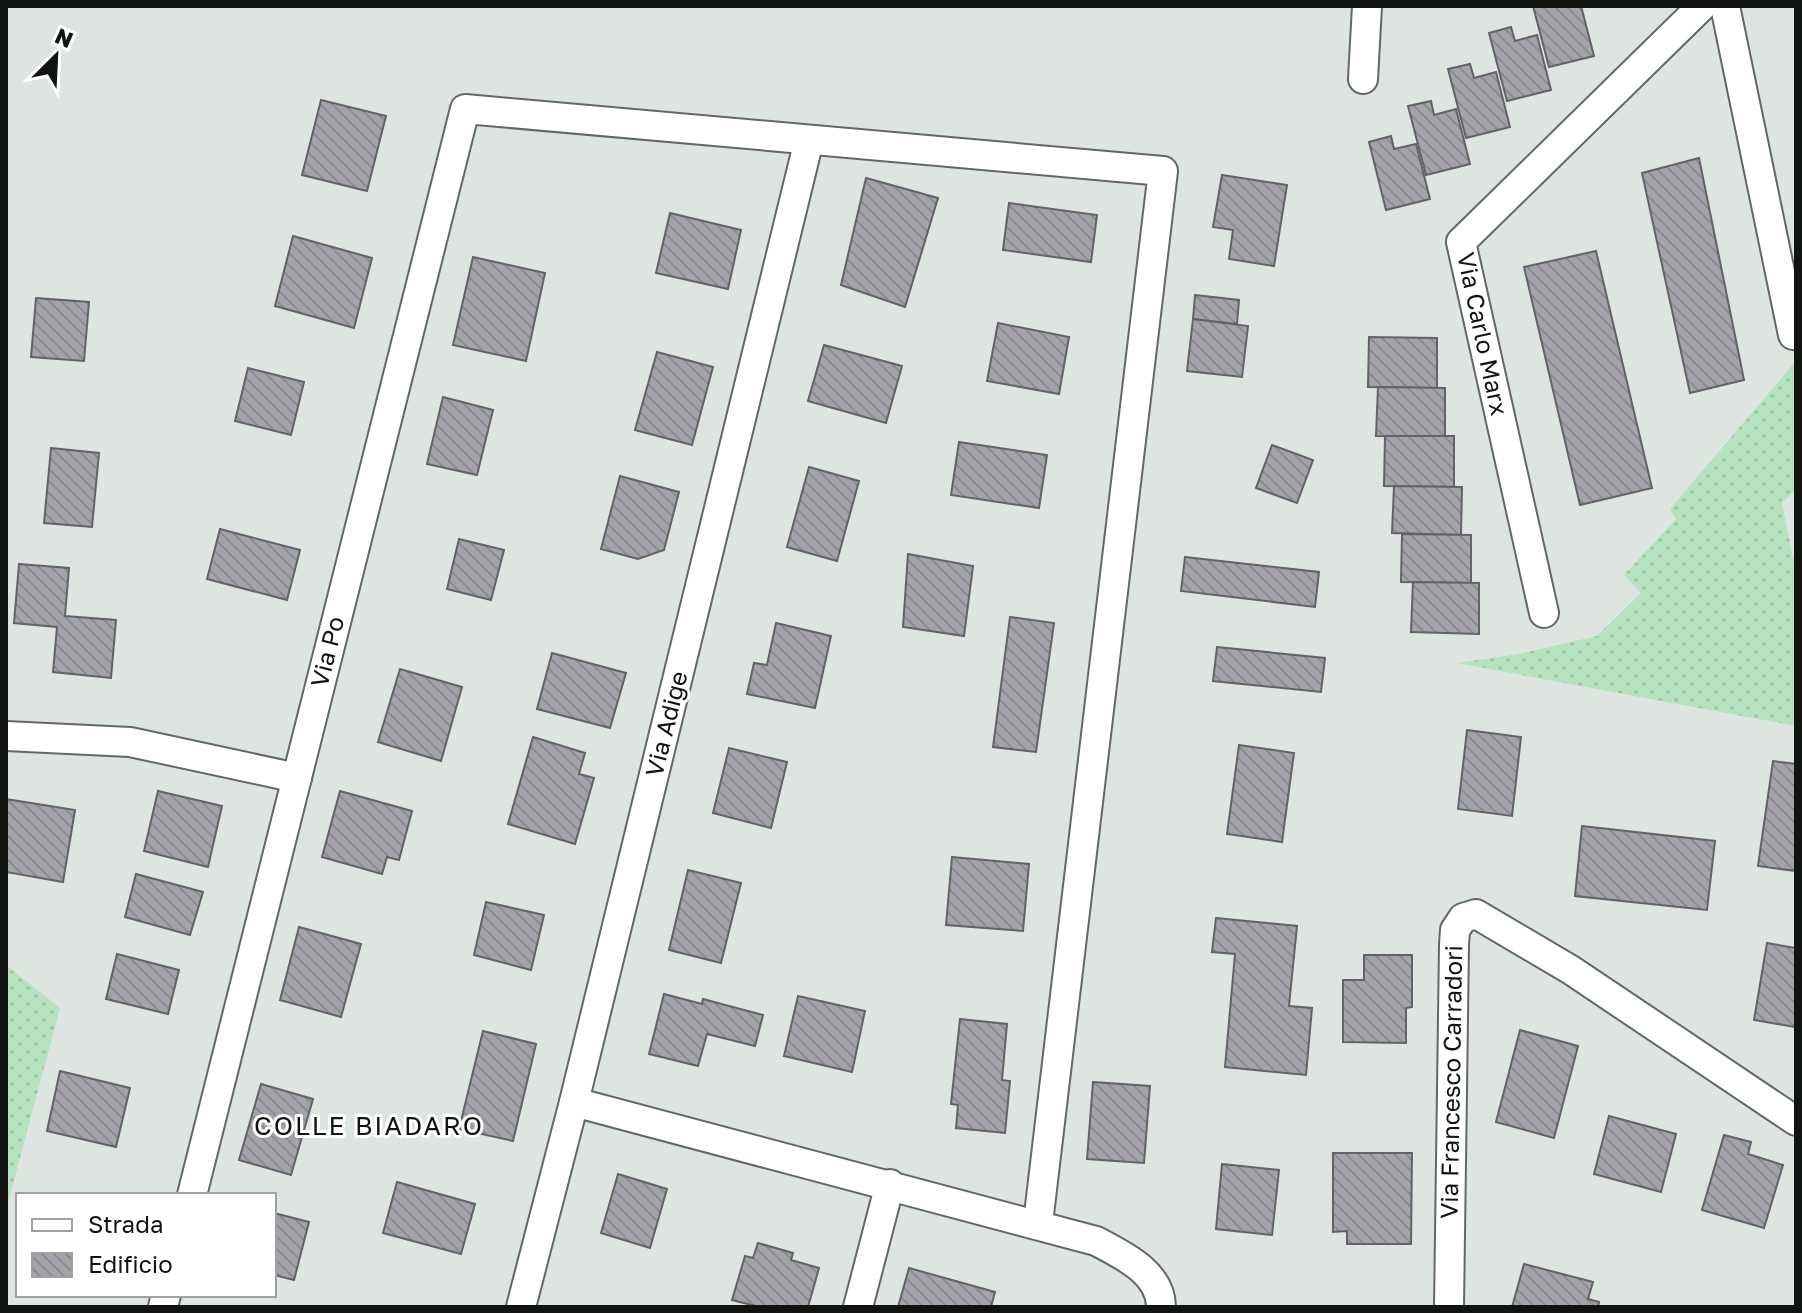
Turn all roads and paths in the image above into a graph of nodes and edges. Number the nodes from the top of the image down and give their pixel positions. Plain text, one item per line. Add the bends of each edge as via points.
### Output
1 (1367, 6) edge
2 (1702, 6) edge
3 (1725, 6) edge
4 (1363, 79) dead end
5 (809, 140) junction
6 (1793, 335) dead end
7 (1544, 613) dead end
8 (6, 736) edge
9 (297, 778) junction
10 (574, 1102) junction
11 (1796, 1121) edge
12 (890, 1184) junction
13 (193, 1193) edge
14 (1038, 1223) junction
15 (521, 1307) edge
16 (858, 1307) edge
17 (1161, 1307) edge
18 (1449, 1307) edge

1 - 4 street
2 - 7 street, Via Carlo Marx via 1461,242
3 - 6 street
5 - 9 street, Via Po via 465,109
5 - 10 street, Via Adige
5 - 14 street via 1163,171
8 - 9 street via 130,742
9 - 13 street, Via Po
10 - 12 street
10 - 15 street, Via Adige
11 - 18 street, Via Francesco Carradori via 1571,970 1476,914 1463,918 1454,945
12 - 14 street
12 - 16 street
14 - 17 street via 1096,1241 1138,1265 1158,1288

